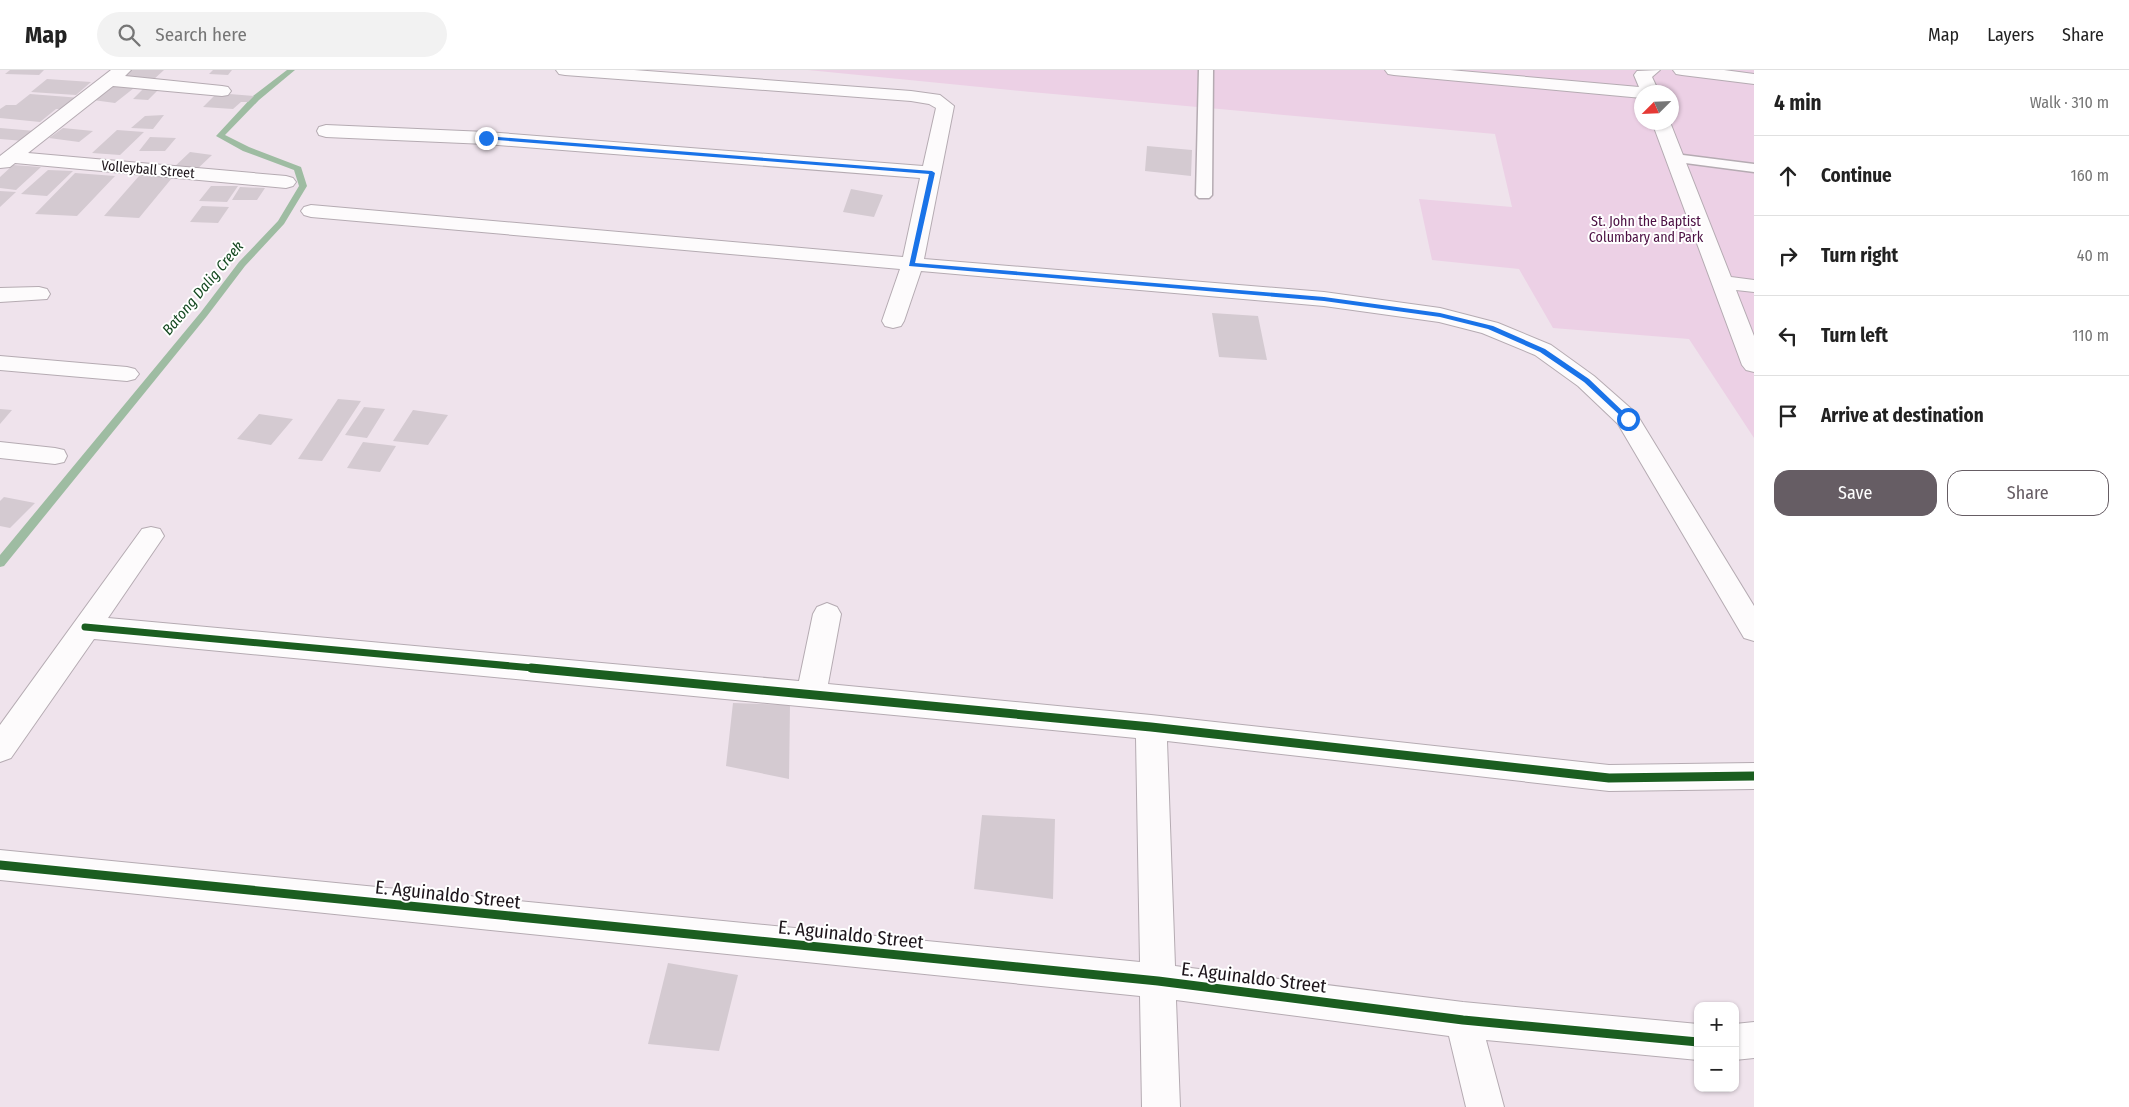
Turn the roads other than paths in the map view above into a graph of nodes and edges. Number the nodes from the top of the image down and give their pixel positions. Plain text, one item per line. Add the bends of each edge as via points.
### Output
1 (565, 70) edge
2 (1206, 70) edge
3 (1394, 70) edge
4 (1651, 70) edge
5 (1682, 70) edge
6 (116, 75) edge
7 (1754, 79) edge
8 (1647, 85) edge
9 (222, 91) dead end
10 (1634, 92) edge
11 (1664, 130) edge
12 (326, 131) dead end
13 (1675, 158) junction
14 (5, 161) edge
15 (1754, 168) edge
16 (932, 173) junction
17 (286, 182) dead end
18 (1204, 194) dead end
19 (311, 211) dead end
20 (912, 265) junction
21 (1723, 282) junction
22 (1754, 286) edge
23 (38, 294) dead end
24 (0, 295) edge
25 (893, 321) dead end
26 (0, 363) edge
27 (1754, 365) edge
28 (127, 374) dead end
29 (0, 450) edge
30 (55, 456) dead end
31 (151, 536) dead end
32 (827, 614) dead end
33 (85, 627) junction
34 (1754, 630) edge
35 (811, 694) junction
36 (1151, 728) junction
37 (0, 749) edge
38 (1754, 776) edge
39 (0, 865) edge
40 (1158, 981) junction
41 (1463, 1020) junction
42 (1754, 1040) edge
43 (1694, 1042) edge
44 (1739, 1042) edge
45 (1161, 1107) edge
46 (1485, 1107) edge

1 - 16 street via 934,99 945,106
2 - 18 lane
3 - 10 street
4 - 8 street via 1643,75
5 - 7 street
6 - 9 street
6 - 14 street
11 - 13 street
12 - 16 street via 486,138
13 - 15 lane
13 - 21 street
14 - 17 street, Volleyball Street
16 - 20 street
19 - 20 street
20 - 25 street
20 - 34 street via 1368,304 1440,315 1490,328 1543,350 1586,381 1628,419
21 - 22 street
21 - 27 street
23 - 24 street
26 - 28 street
29 - 30 street
31 - 33 street
32 - 35 street
33 - 35 street
33 - 37 street
35 - 36 street
36 - 38 street via 1609,778
36 - 40 street
39 - 40 street, E. Aguinaldo Street
40 - 41 street, E. Aguinaldo Street
40 - 45 street
41 - 43 street, E. Aguinaldo Street
41 - 46 street
42 - 44 street

